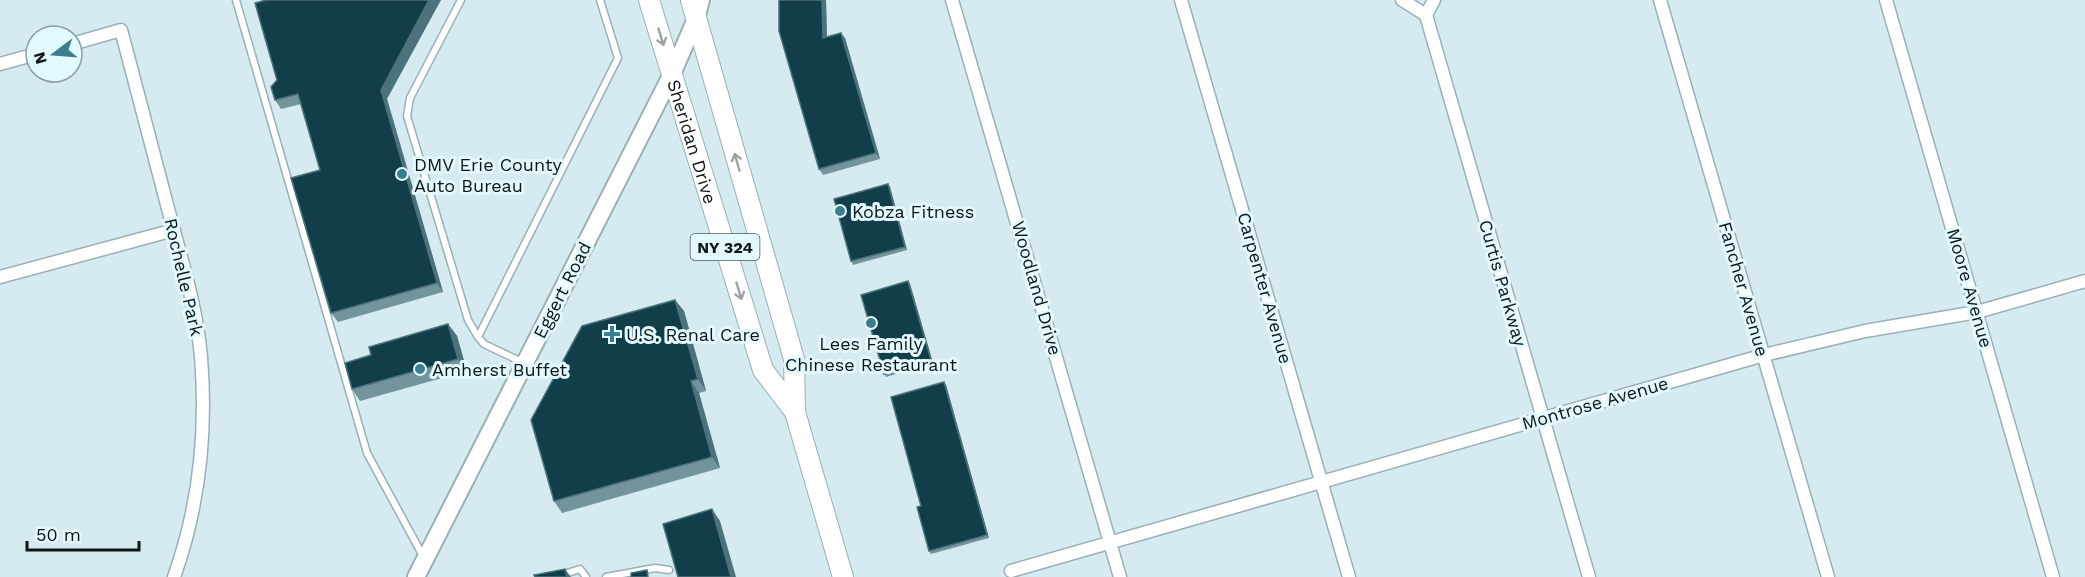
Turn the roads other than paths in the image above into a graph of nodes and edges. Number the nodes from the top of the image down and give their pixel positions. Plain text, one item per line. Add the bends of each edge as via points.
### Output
1 (236, 0) edge
2 (461, 0) edge
3 (600, 0) edge
4 (649, 0) edge
5 (691, 0) edge
6 (701, 0) edge
7 (952, 0) edge
8 (1181, 0) edge
9 (1402, 0) edge
10 (1434, 0) edge
11 (1660, 0) edge
12 (1886, 0) edge
13 (1426, 15) junction
14 (696, 19) junction
15 (84, 41) edge
16 (24, 57) edge
17 (0, 64) edge
18 (672, 74) junction
19 (174, 230) junction
20 (0, 277) edge
21 (2085, 281) edge
22 (1977, 312) junction
23 (478, 338) junction
24 (1764, 355) junction
25 (525, 363) junction
26 (795, 412) junction
27 (1543, 418) junction
28 (1322, 482) junction
29 (1110, 543) junction
30 (424, 559) junction
31 (669, 570) dead end
32 (1011, 571) dead end
33 (174, 577) edge
34 (416, 577) edge
35 (555, 577) edge
36 (586, 577) edge
37 (606, 577) edge
38 (843, 577) edge
39 (1120, 577) edge
40 (1349, 577) edge
41 (1588, 577) edge
42 (1828, 577) edge
43 (2054, 577) edge

1 - 30 lane via 367,453
2 - 23 lane via 410,98 407,116 468,320
3 - 23 lane via 618,58
4 -> 18 main road, Sheridan Drive / NY 324
5 - 14 main road, Sheridan Drive / NY 324
6 - 14 street, Eggert Road
7 - 29 street, Woodland Drive
8 - 28 street, Carpenter Avenue
9 - 13 street
10 - 13 street
11 - 24 street, Fancher Avenue
12 - 22 street, Moore Avenue
13 - 27 street, Curtis Parkway
14 - 18 street, Eggert Road
26 -> 14 main road, Sheridan Drive / NY 324 via 794,359
15 - 19 street, Rochelle Park via 121,30
16 - 17 street
18 - 25 street, Eggert Road
18 -> 26 main road, Sheridan Drive / NY 324 via 764,370
19 - 20 street
19 - 33 street, Rochelle Park via 199,345 203,406 196,491
21 - 22 street, Montrose Avenue
22 - 24 street, Montrose Avenue via 1865,331
22 - 43 street, Moore Avenue
23 - 25 lane
24 - 27 street, Montrose Avenue
24 - 42 street, Fancher Avenue
25 - 30 street, Eggert Road
26 - 38 main road, Sheridan Drive / NY 324
27 - 28 street, Montrose Avenue
27 - 41 street, Curtis Parkway
28 - 29 street, Montrose Avenue
28 - 40 street, Carpenter Avenue
29 - 32 street, Montrose Avenue
29 - 39 street, Woodland Drive
30 - 34 street, Eggert Road
31 - 37 lane via 655,568
35 - 36 lane via 580,569

